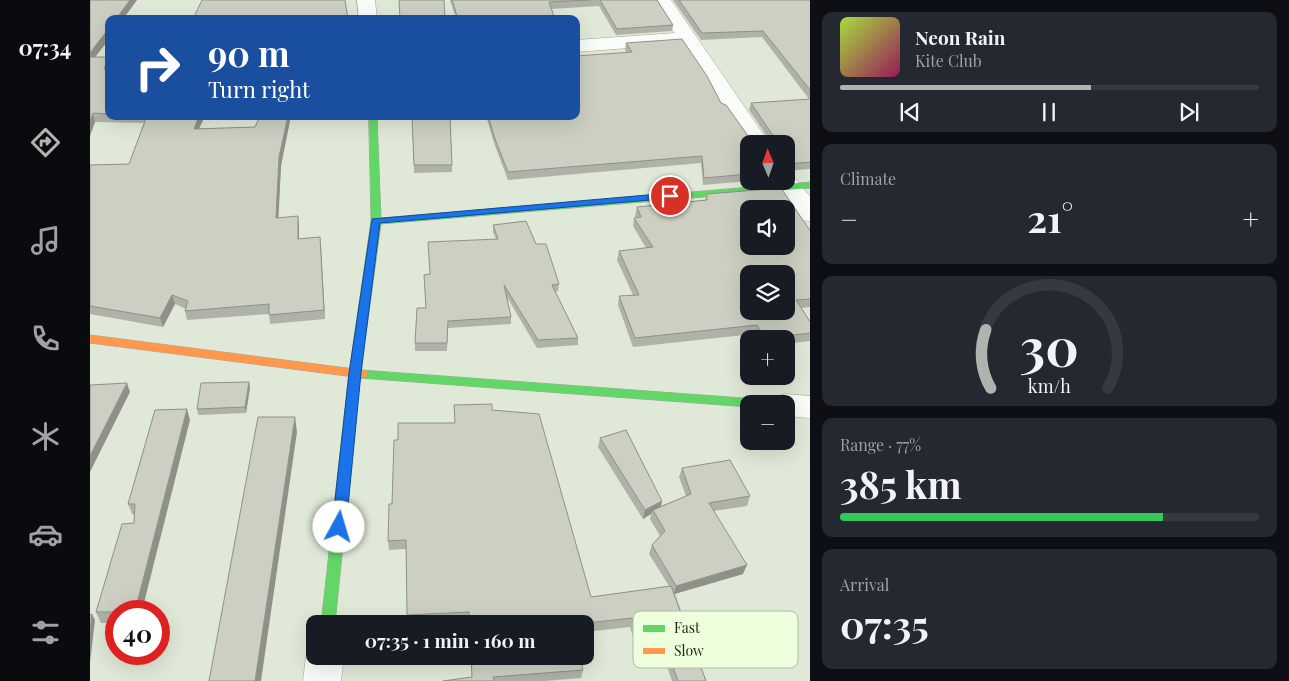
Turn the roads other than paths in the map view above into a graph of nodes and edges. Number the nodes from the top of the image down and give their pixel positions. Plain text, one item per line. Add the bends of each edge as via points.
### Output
1 (366, 0) edge
2 (662, 0) edge
3 (368, 15) edge
4 (688, 38) junction
5 (580, 46) edge
6 (373, 120) edge
7 (754, 135) edge
8 (795, 186) edge
9 (740, 189) edge
10 (810, 216) edge
11 (376, 221) junction
12 (90, 339) edge
13 (355, 373) junction
14 (740, 402) edge
15 (795, 406) edge
16 (810, 407) edge
17 (329, 615) edge
18 (324, 665) edge
19 (322, 681) edge

1 - 3 street
2 - 4 street
4 - 5 street
4 - 7 street
6 - 11 street
8 - 10 street
9 - 11 street
11 - 13 street
12 - 13 street
13 - 14 street
13 - 17 street
15 - 16 street
18 - 19 street

